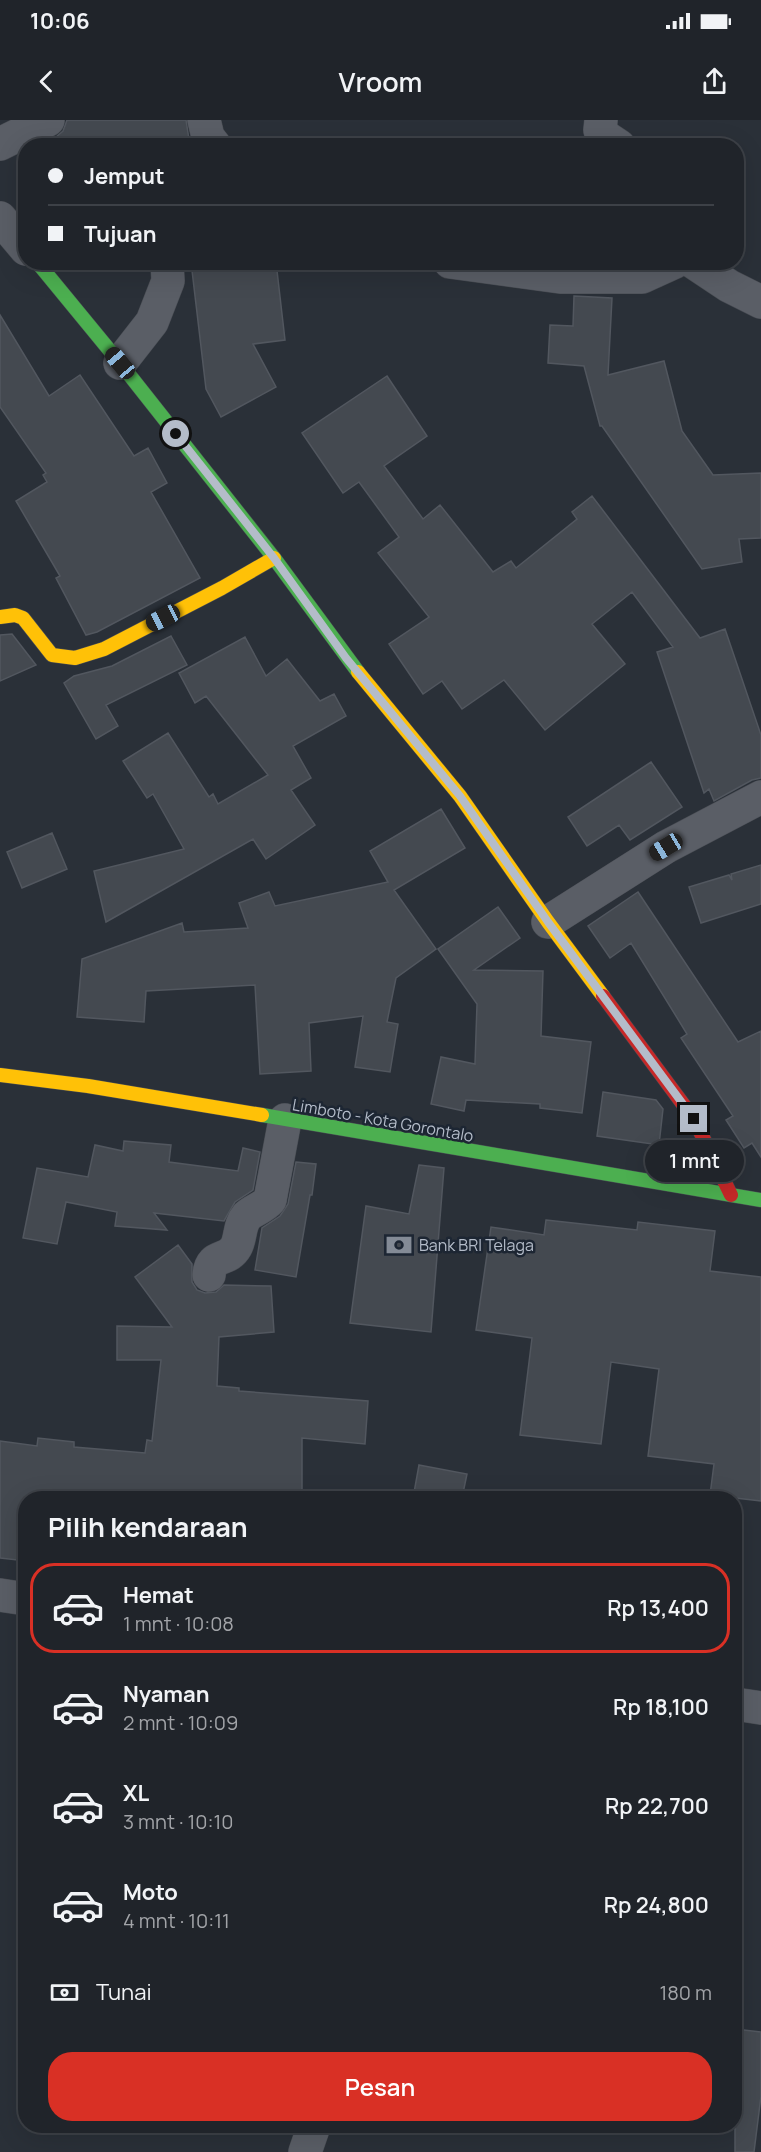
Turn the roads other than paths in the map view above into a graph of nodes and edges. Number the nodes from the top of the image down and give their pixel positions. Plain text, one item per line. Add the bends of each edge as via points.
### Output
1 (48, 120) edge
2 (204, 120) edge
3 (601, 120) edge
4 (209, 138) edge
5 (607, 138) edge
6 (0, 144) edge
7 (0, 218) edge
8 (18, 239) edge
9 (44, 270) edge
10 (167, 270) edge
11 (515, 270) edge
12 (657, 270) edge
13 (705, 270) edge
14 (761, 302) edge
15 (120, 363) junction
16 (274, 558) junction
17 (0, 617) edge
18 (761, 797) edge
19 (548, 922) junction
20 (0, 1075) edge
21 (285, 1120) junction
22 (731, 1196) junction
23 (761, 1200) edge
24 (209, 1275) dead end
25 (0, 1595) edge
26 (18, 1598) edge
27 (742, 1705) edge
28 (761, 1708) edge
29 (312, 2133) edge
30 (305, 2152) edge

1 - 6 street
2 - 4 street
3 - 5 street via 600,130
7 - 8 street
9 - 15 main road
10 - 15 street via 168,281 152,322
11 - 12 street via 572,277 642,277
13 - 14 street
15 - 16 main road
16 - 17 main road via 114,644 75,658 52,656 23,618
16 - 19 main road via 346,658 460,796
18 - 19 street via 666,847
19 - 22 main road via 694,1119
20 - 21 main road, Limboto - Kota Gorontalo
21 - 22 main road, Limboto - Kota Gorontalo
21 - 24 street via 270,1200 248,1215 236,1247 210,1266
22 - 23 main road, Limboto - Kota Gorontalo
25 - 26 street
27 - 28 street
29 - 30 street

